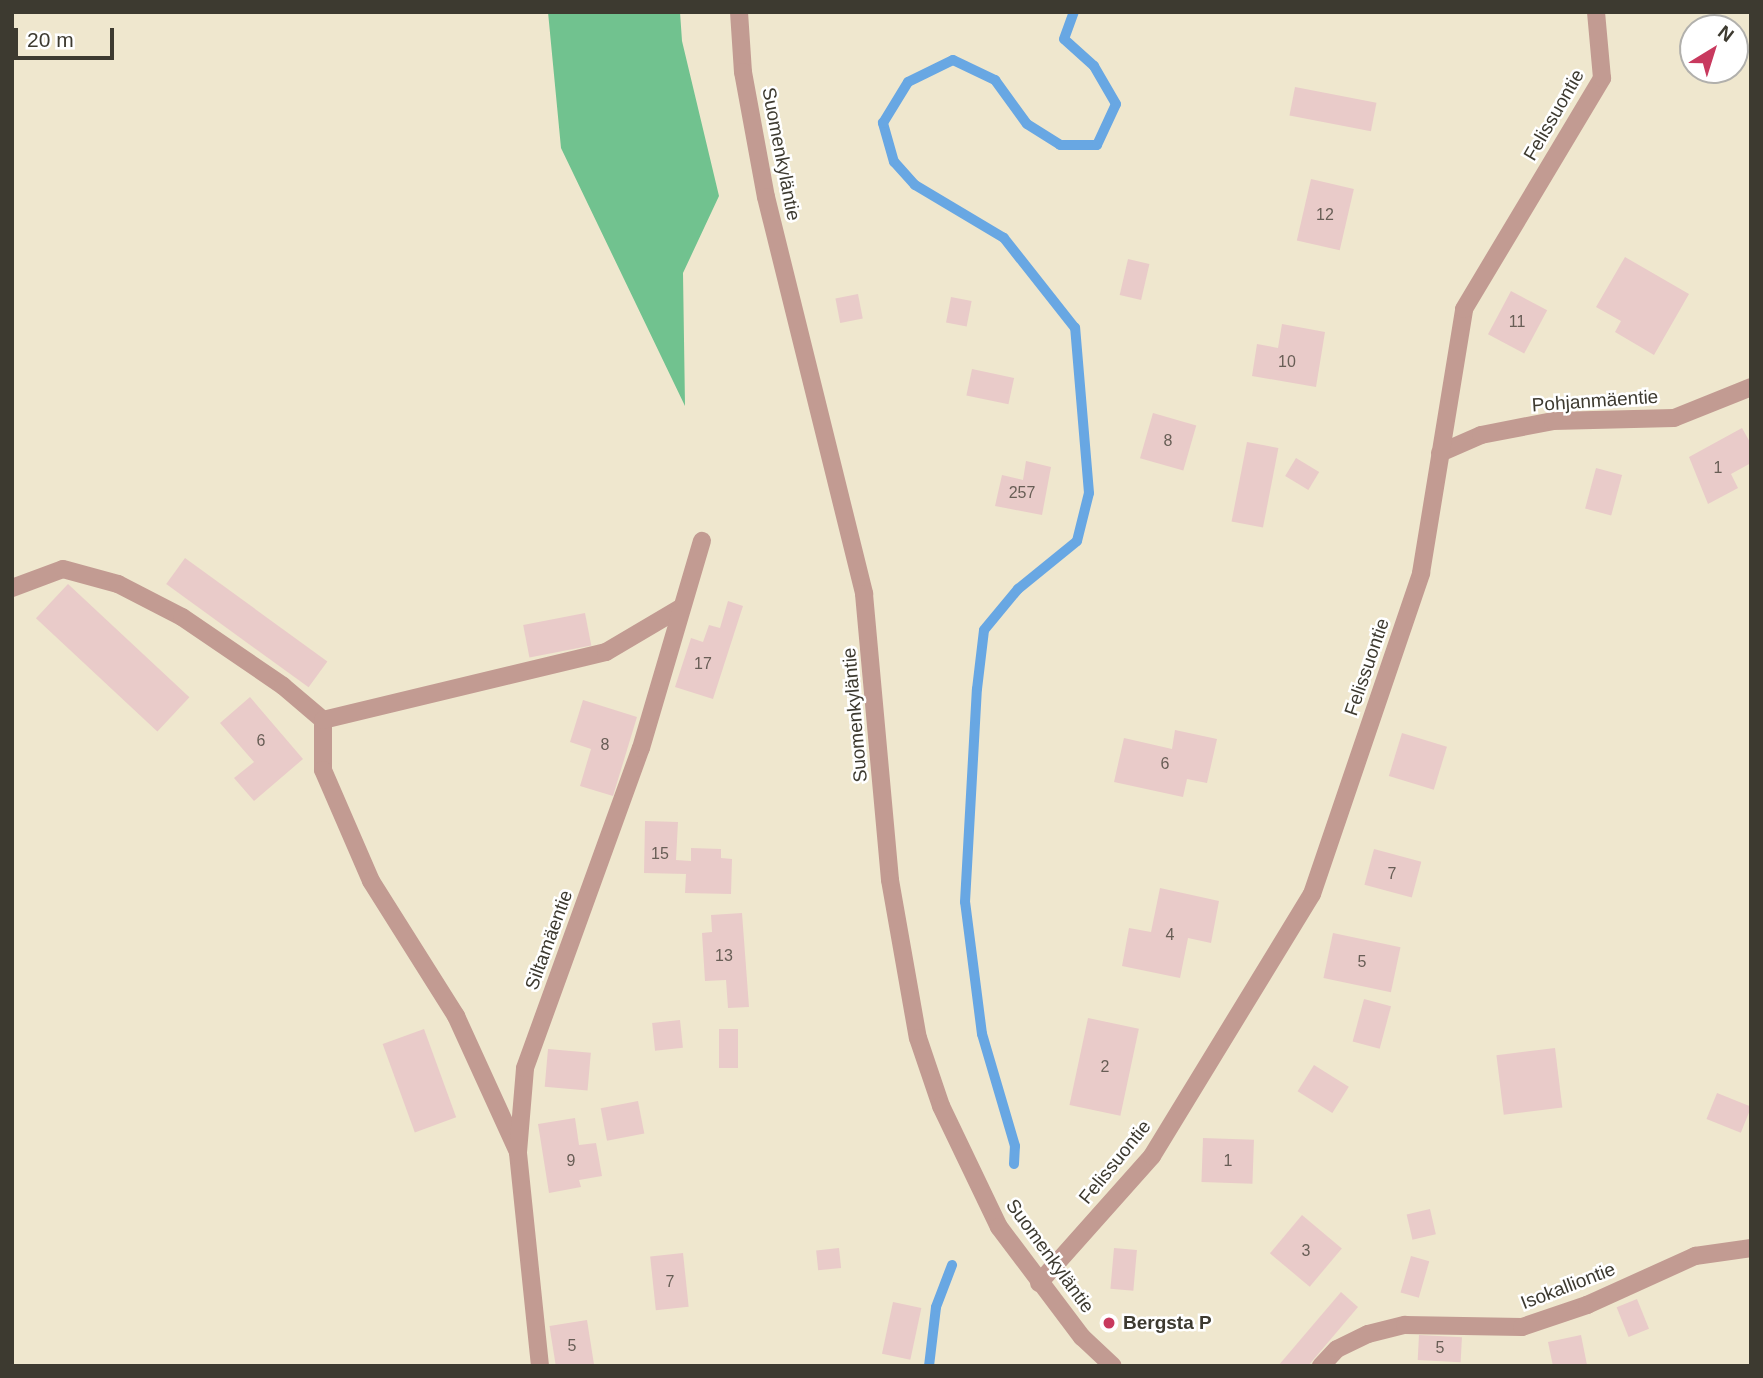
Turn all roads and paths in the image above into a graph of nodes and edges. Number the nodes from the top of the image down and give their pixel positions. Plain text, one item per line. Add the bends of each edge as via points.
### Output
1 (739, 12) edge
2 (1596, 12) edge
3 (1751, 387) edge
4 (1440, 453) junction
5 (702, 541) dead end
6 (12, 588) edge
7 (682, 607) junction
8 (323, 720) junction
9 (518, 1152) junction
10 (1751, 1248) edge
11 (1039, 1283) junction
12 (540, 1366) edge
13 (1114, 1366) edge
14 (1321, 1366) edge

1 - 11 street, Suomenkyläntie via 743,72 766,197 864,594 890,880 918,1038 968,1168 999,1227
2 - 4 street, Felissuontie via 1602,78 1464,309
3 - 4 street, Pohjanmäentie via 1674,418 1553,421 1481,435
4 - 11 street, Felissuontie via 1421,573 1312,894 1152,1156
5 - 7 street, Siltamäentie
6 - 8 street via 63,569 118,584 182,617 283,686
7 - 8 street via 606,652
7 - 9 street, Siltamäentie via 641,748 525,1068
8 - 9 street via 323,770 371,881 456,1016
9 - 12 street, Siltamäentie
10 - 14 street, Isokalliontie via 1695,1256 1587,1305 1522,1327 1405,1325 1368,1334 1337,1349
11 - 13 street, Suomenkyläntie via 1082,1337

